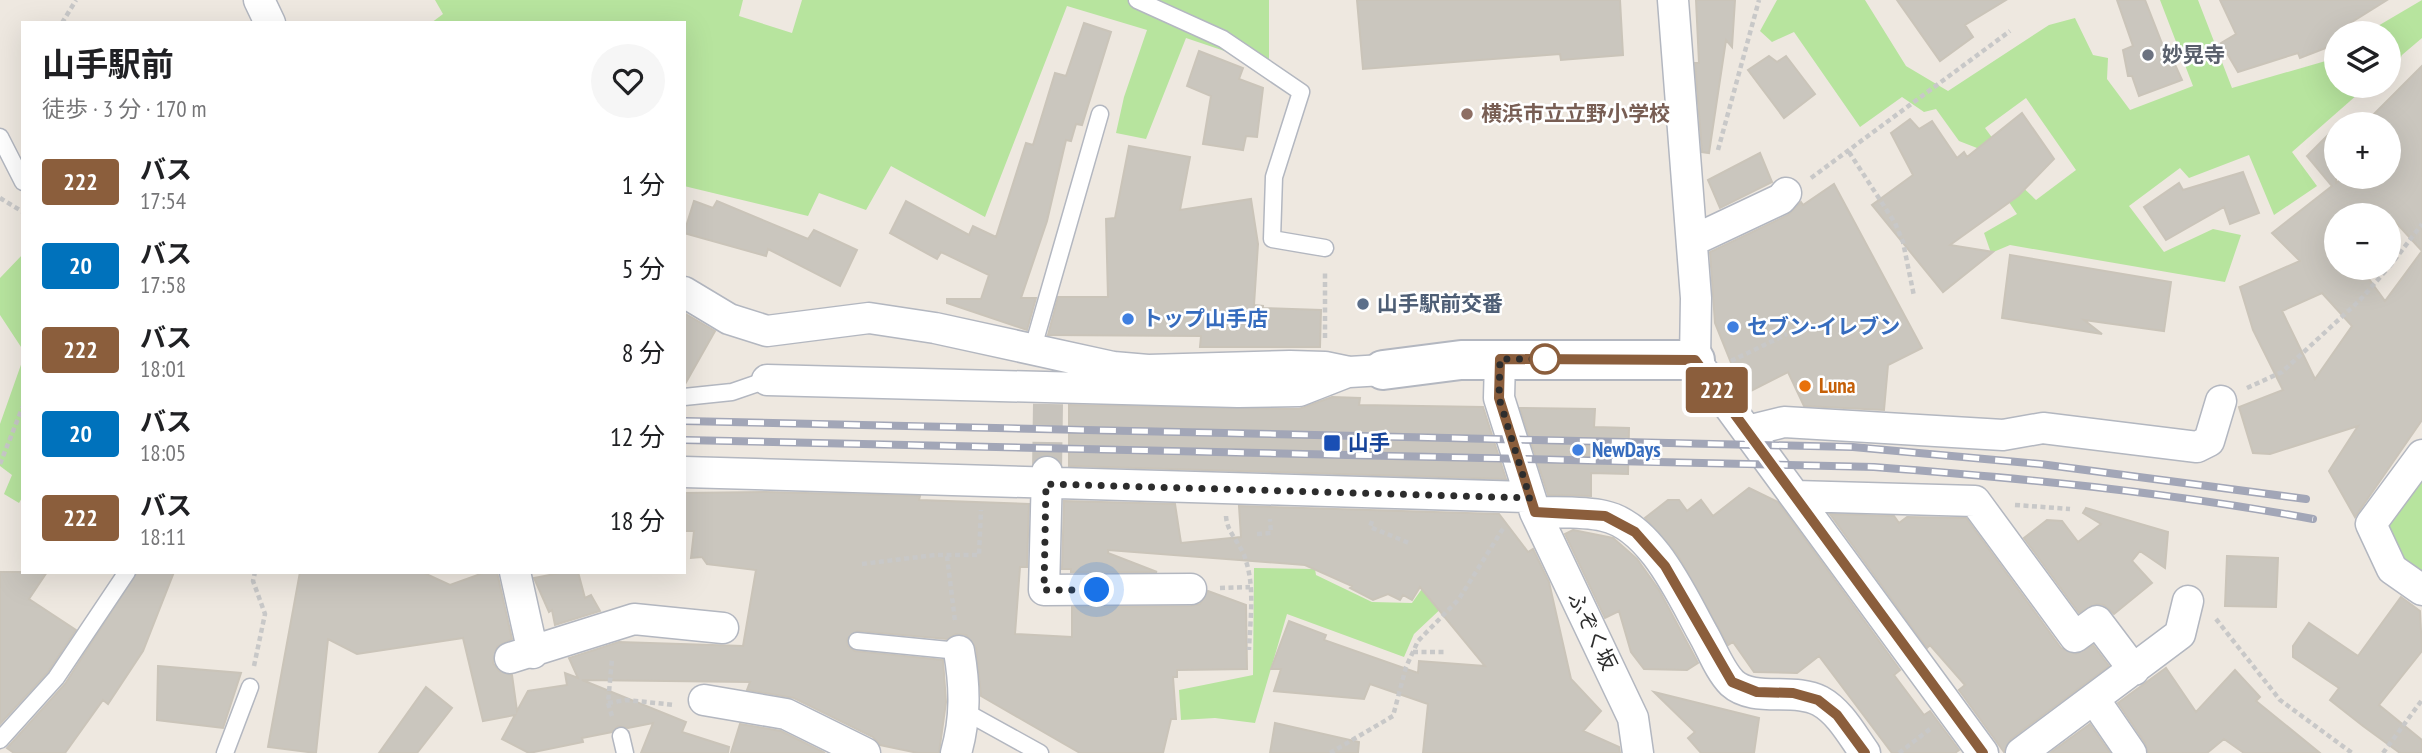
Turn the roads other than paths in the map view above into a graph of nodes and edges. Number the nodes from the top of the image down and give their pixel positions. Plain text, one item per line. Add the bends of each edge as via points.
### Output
1 (1137, 0) edge
2 (1673, 0) edge
3 (1100, 114) dead end
4 (0, 137) edge
5 (21, 178) edge
6 (1786, 193) road end
7 (1692, 241) junction
8 (1325, 248) road end
9 (686, 293) edge
10 (1032, 351) junction
11 (1500, 359) junction
12 (1700, 368) junction
13 (1352, 370) junction
14 (767, 380) joint
15 (686, 397) edge
16 (2221, 401) road end
17 (1747, 431) junction
18 (2422, 455) edge
19 (686, 472) edge
20 (1047, 478) junction
21 (1795, 496) junction
22 (1532, 505) junction
23 (126, 574) edge
24 (515, 574) edge
25 (1191, 589) dead end
26 (2422, 590) edge
27 (2200, 608) road end
28 (723, 628) dead end
29 (857, 641) dead end
30 (959, 651) joint
31 (2134, 670) junction
32 (250, 687) road end
33 (2094, 699) junction
34 (704, 700) road end
35 (964, 710) junction
36 (621, 736) road end
37 (0, 740) edge
38 (225, 753) edge
39 (625, 753) edge
40 (865, 753) edge
41 (957, 753) edge
42 (1040, 753) edge
43 (1637, 753) edge
44 (1865, 753) edge
45 (1983, 753) edge
46 (2021, 753) edge
47 (2131, 753) edge

1 - 8 lane via 1223,39 1301,92 1274,177 1272,239
2 - 7 street
3 - 10 lane
4 - 5 lane
6 - 7 street
7 - 12 street
9 - 10 street via 729,319 766,331 869,318
10 - 13 street via 1148,370
11 - 12 street
11 - 13 street
11 - 22 street, ふぞく坂 via 1499,398
12 - 17 street
13 - 14 street via 1299,390 1049,395
14 - 15 lane via 732,392
16 - 17 street via 2209,440 2197,447 2043,428 2003,435 1784,422
17 - 21 street
18 - 26 street via 2371,524 2392,569
19 - 20 street via 982,482
20 - 22 street
20 - 25 street via 1044,590
21 - 31 street via 1975,501 2075,636 2097,621
21 - 45 street
22 - 43 street, ふぞく坂 via 1633,718
22 - 44 street via 1605,516 1635,532 1665,566 1732,682 1757,692 1793,693 1818,700 1837,715
23 - 37 lane via 56,678
24 - 28 street via 522,655 634,619
27 - 31 street via 2180,634
29 - 30 lane
30 - 35 street
31 - 33 street
32 - 38 lane
33 - 46 street
33 - 47 street
34 - 40 street via 786,714
35 - 41 street
35 - 42 lane
36 - 39 lane

